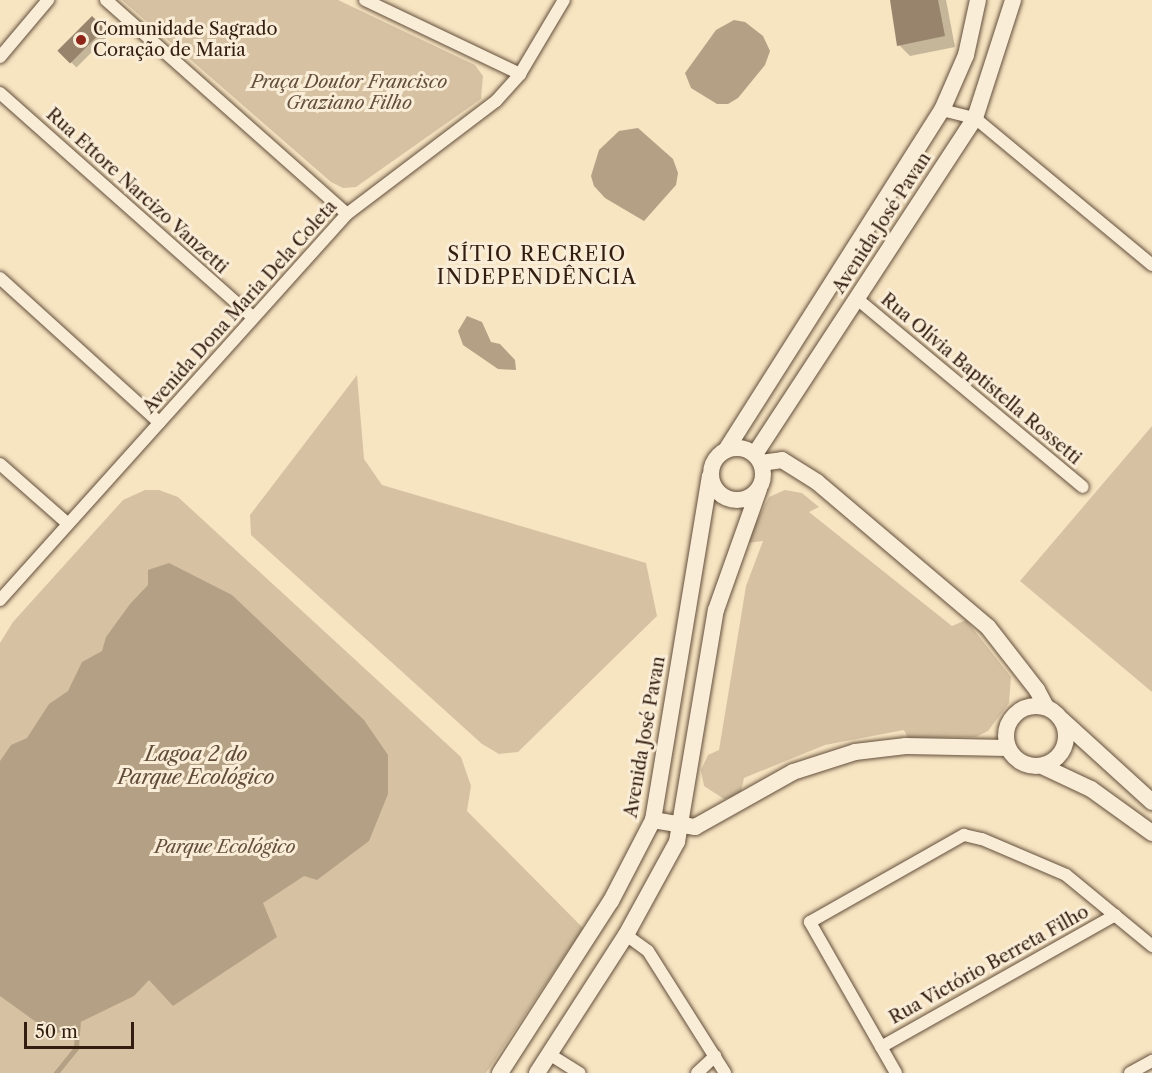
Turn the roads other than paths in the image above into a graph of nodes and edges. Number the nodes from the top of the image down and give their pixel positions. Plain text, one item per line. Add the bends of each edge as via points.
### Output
1 (48, 0) edge
2 (106, 0) edge
3 (365, 0) edge
4 (564, 0) edge
5 (978, 0) edge
6 (1013, 0) edge
7 (0, 57) edge
8 (520, 74) junction
9 (0, 93) edge
10 (942, 110) junction
11 (975, 118) junction
12 (346, 214) junction
13 (1152, 265) edge
14 (0, 278) edge
15 (856, 298) junction
16 (251, 316) junction
17 (159, 422) junction
18 (726, 450) junction
19 (758, 459) junction
20 (0, 464) edge
21 (710, 477) junction
22 (1083, 487) dead end
23 (759, 489) junction
24 (67, 523) junction
25 (0, 600) edge
26 (1046, 707) junction
27 (1061, 719) junction
28 (1008, 748) junction
29 (1042, 766) junction
30 (1152, 802) edge
31 (653, 820) junction
32 (681, 826) junction
33 (1152, 833) edge
34 (1115, 915) junction
35 (626, 935) junction
36 (1152, 946) edge
37 (881, 1047) junction
38 (549, 1054) junction
39 (715, 1056) junction
40 (1152, 1061) edge
41 (500, 1073) edge
42 (537, 1073) edge
43 (579, 1073) edge
44 (697, 1073) edge
45 (725, 1073) edge
46 (896, 1073) edge
47 (1130, 1073) edge

1 - 7 street
2 - 12 street
3 - 8 street
4 - 8 street, Avenida Dona Maria Dela Coleta
5 - 10 street, Avenida José Pavan via 966,56
6 - 11 street, Avenida José Pavan
8 - 12 street, Avenida Dona Maria Dela Coleta via 496,102
9 - 16 street, Rua Ettore Narcizo Vanzetti
10 - 11 street
10 - 18 street, Avenida José Pavan
11 - 13 street
11 - 15 street, Avenida José Pavan
12 - 16 street, Avenida Dona Maria Dela Coleta
14 - 17 street
15 - 19 street, Avenida José Pavan
15 - 22 street, Rua Olívia Baptistella Rossetti
16 - 17 street, Avenida Dona Maria Dela Coleta
17 - 24 street, Avenida Dona Maria Dela Coleta
18 - 19 street via 741,448
18 - 21 street via 714,461
19 - 23 street
19 - 26 street via 782,460 817,482 988,627
20 - 24 street
21 - 23 street via 718,493 735,500
21 - 31 street, Avenida José Pavan
23 - 32 street via 716,610
24 - 25 street, Avenida Dona Maria Dela Coleta
26 - 27 street
26 - 28 street via 1017,712 1006,728
27 - 29 street via 1065,728 1064,748 1059,756
27 - 30 street
28 - 29 street via 1022,763
28 - 32 street via 906,746 855,752 793,772 695,827
29 - 33 street via 1091,789
31 - 32 street
31 - 41 street, Avenida José Pavan via 611,901
32 - 35 street via 677,842
34 - 36 street
34 - 37 street, Rua Victório Berreta Filho
34 - 37 street via 1065,875 964,835 810,922
35 - 38 street
35 - 39 street via 648,951
37 - 46 street
38 - 42 street
38 - 43 street
39 - 44 street
39 - 45 street
40 - 47 street

